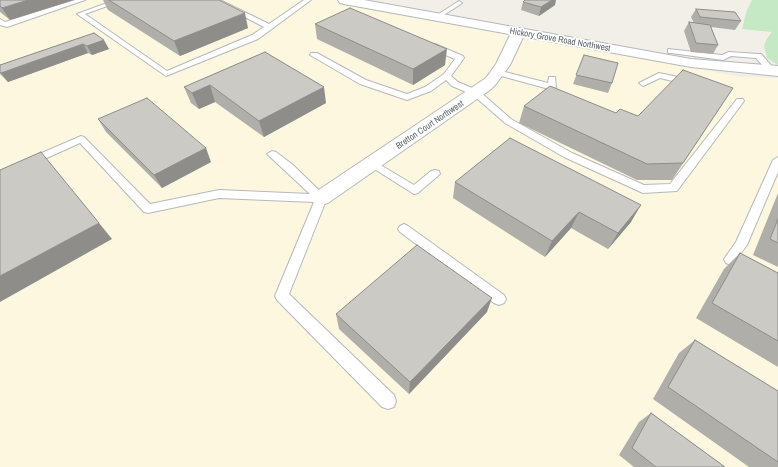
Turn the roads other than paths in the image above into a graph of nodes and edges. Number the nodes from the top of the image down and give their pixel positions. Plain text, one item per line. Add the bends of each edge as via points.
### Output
1 (82, 0) edge
2 (121, 0) edge
3 (215, 0) edge
4 (308, 0) edge
5 (344, 0) edge
6 (460, 3) dead end
7 (437, 18) junction
8 (0, 22) edge
9 (270, 26) junction
10 (524, 31) junction
11 (422, 42) edge
12 (314, 55) dead end
13 (775, 71) edge
14 (498, 72) junction
15 (447, 76) junction
16 (552, 79) dead end
17 (690, 82) edge
18 (643, 83) dead end
19 (476, 93) junction
20 (740, 102) dead end
21 (272, 154) dead end
22 (778, 160) edge
23 (372, 163) junction
24 (435, 174) dead end
25 (0, 175) edge
26 (321, 198) junction
27 (404, 229) dead end
28 (778, 282) edge
29 (499, 299) dead end
30 (388, 401) dead end

1 - 8 lane via 4,25
2 - 9 lane via 80,14 166,74 255,37
3 - 9 lane
4 - 9 lane
5 - 7 street, Hickory Grove Road Northwest
6 - 7 lane
7 - 10 street, Hickory Grove Road Northwest
10 - 13 street, Hickory Grove Road Northwest via 672,53 725,67
10 - 14 street, Bretton Court Northwest
11 - 15 lane via 460,58
12 - 15 lane via 363,82 406,97 428,89
14 - 16 lane via 552,87
14 - 19 street, Bretton Court Northwest
15 - 19 lane via 455,84
17 - 18 lane via 659,75
19 - 20 lane via 508,121 568,155 643,189 673,188
19 - 23 street, Bretton Court Northwest
21 - 26 lane
22 - 28 lane via 741,245 730,259
23 - 24 lane via 414,190
23 - 26 street, Bretton Court Northwest
25 - 26 lane via 81,139 148,209 219,194
26 - 30 lane via 282,296
27 - 29 lane

